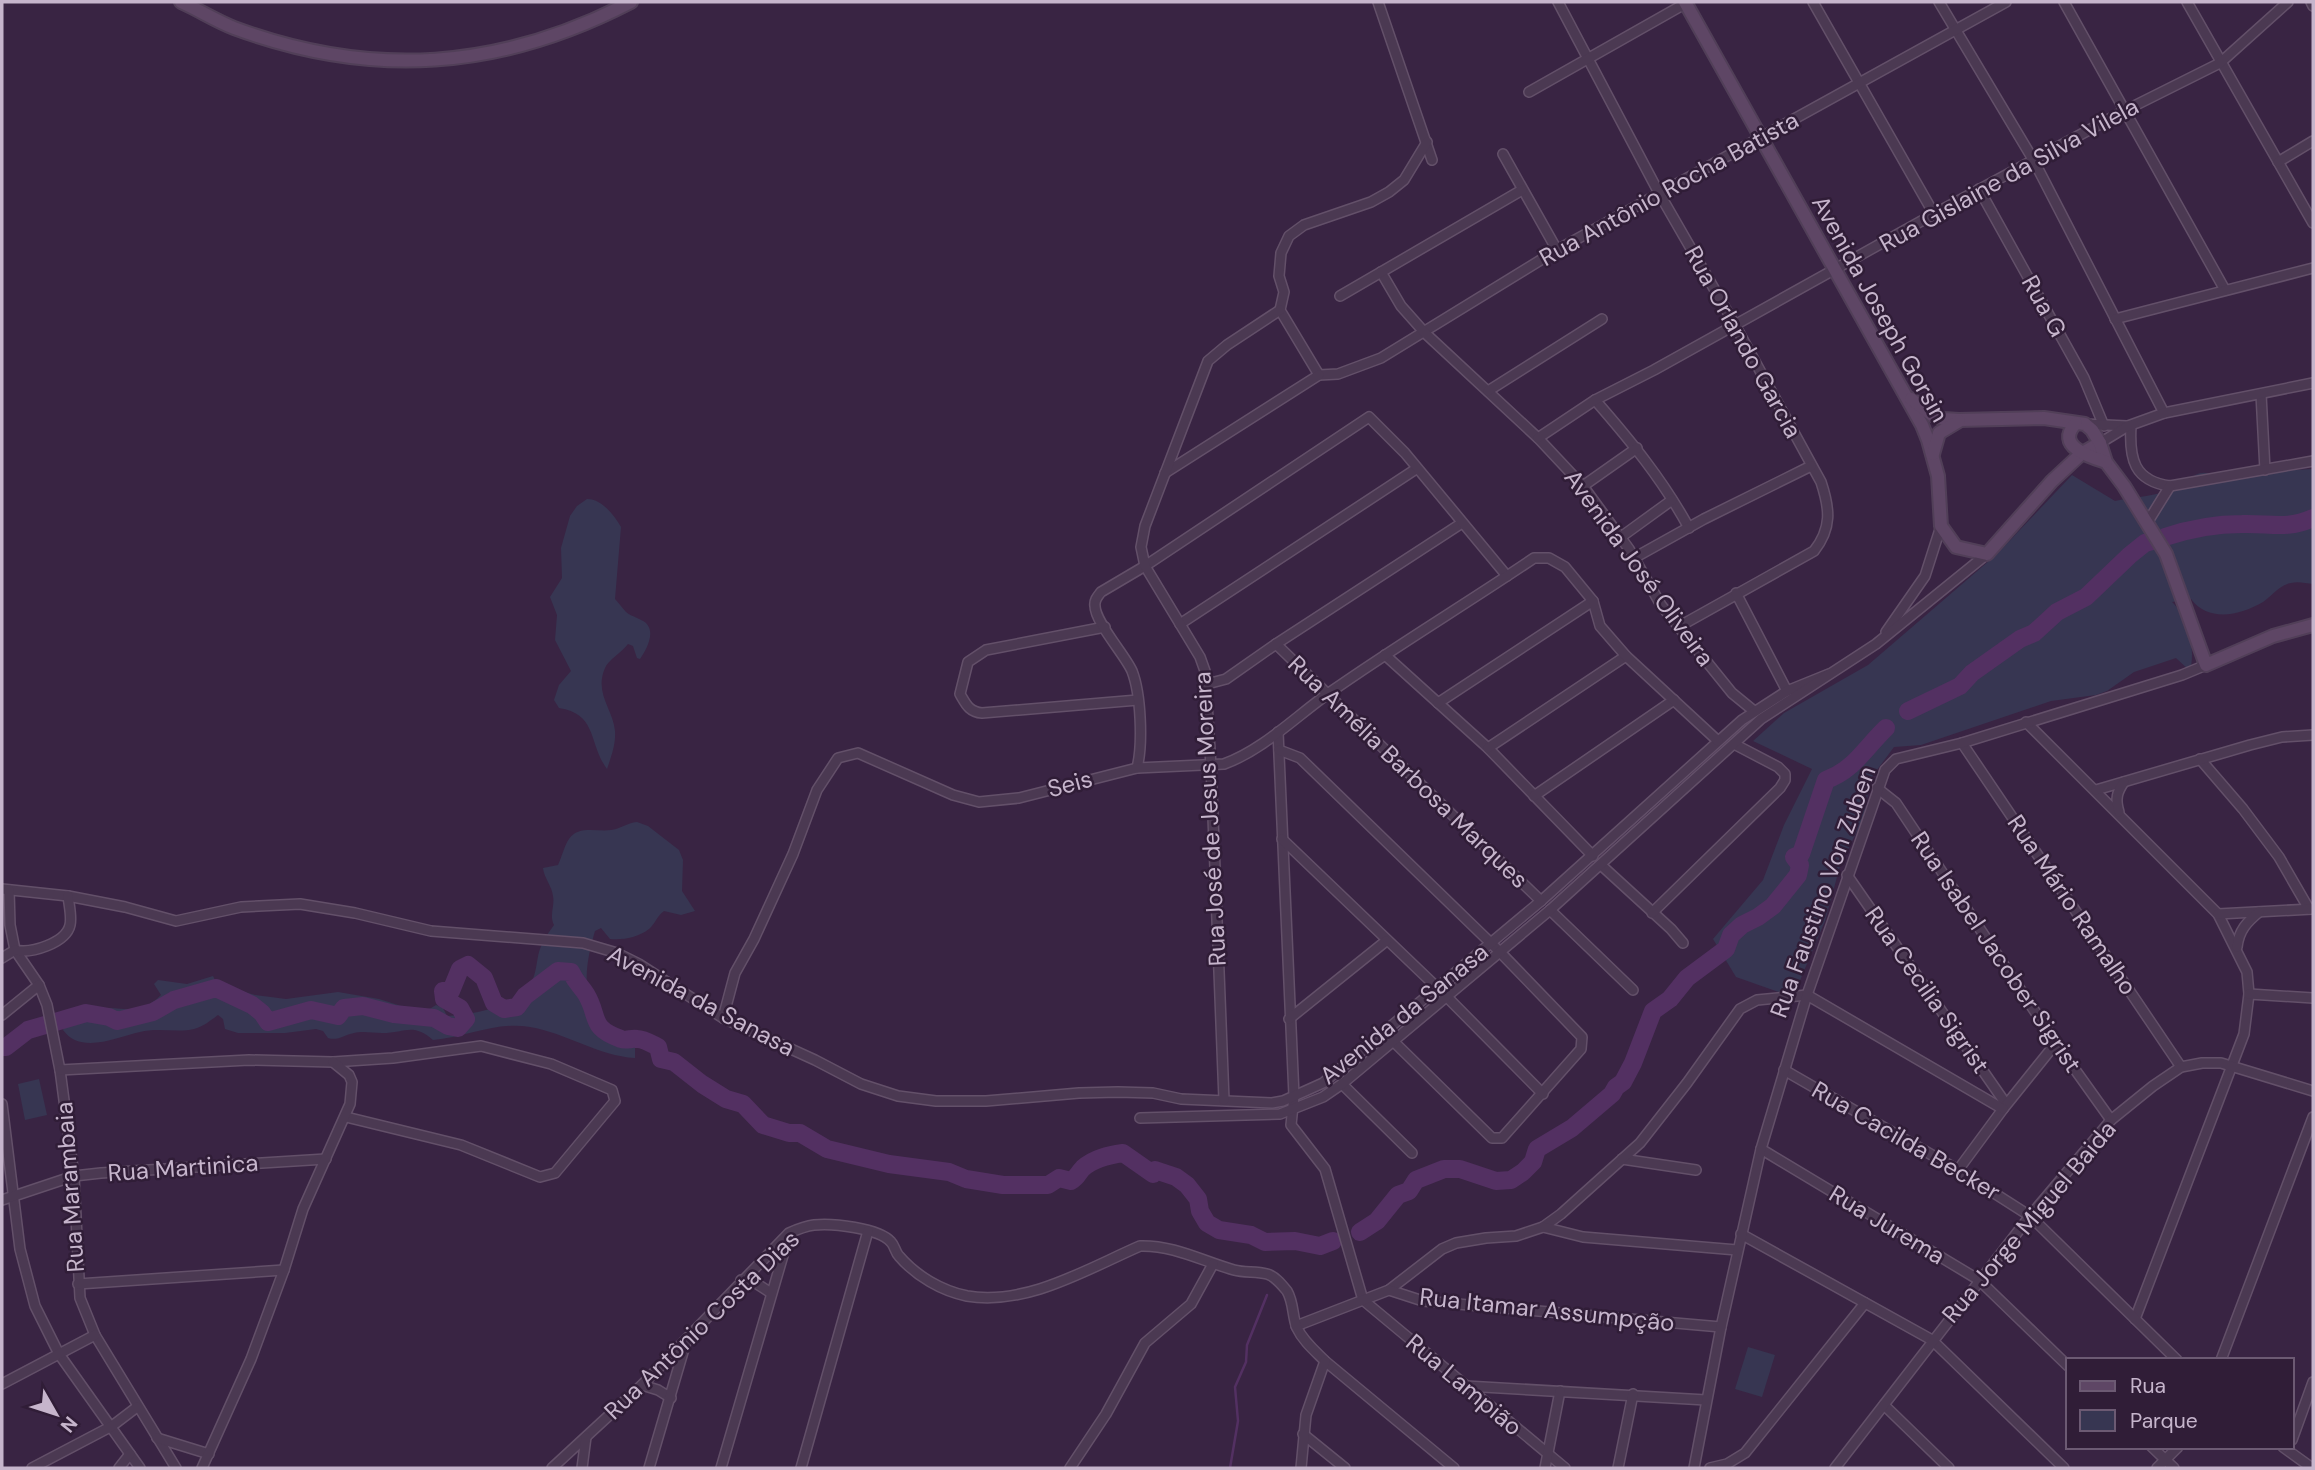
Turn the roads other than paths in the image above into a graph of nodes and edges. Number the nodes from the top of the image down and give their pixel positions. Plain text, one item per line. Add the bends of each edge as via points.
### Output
1 (181, 2) edge
2 (631, 2) edge
3 (1378, 2) edge
4 (1558, 2) edge
5 (1686, 2) edge
6 (1813, 2) edge
7 (1939, 2) edge
8 (2006, 2) edge
9 (2064, 2) edge
10 (2187, 2) edge
11 (2288, 2) edge
12 (1954, 30) junction
13 (1588, 57) junction
14 (2220, 63) junction
15 (1859, 85) junction
16 (1529, 92) dead end
17 (2124, 111) junction
18 (1761, 137) junction
19 (2313, 141) edge
20 (1427, 142) junction
21 (1503, 154) dead end
22 (1432, 160) dead end
23 (2034, 161) junction
24 (2278, 162) junction
25 (1979, 189) junction
26 (1522, 190) junction
27 (1659, 193) junction
28 (1934, 214) junction
29 (2313, 223) edge
30 (1557, 250) junction
31 (2313, 268) edge
32 (1836, 270) junction
33 (1381, 272) junction
34 (2225, 290) junction
35 (1340, 296) dead end
36 (1280, 310) junction
37 (1602, 319) dead end
38 (2115, 319) junction
39 (1735, 325) junction
40 (1424, 332) junction
41 (1319, 375) junction
42 (2313, 383) edge
43 (1901, 389) junction
44 (1488, 391) junction
45 (2261, 394) junction
46 (1595, 400) junction
47 (2164, 413) junction
48 (1959, 421) junction
49 (2080, 424) junction
50 (2104, 426) junction
51 (2130, 426) junction
52 (1538, 438) junction
53 (2100, 443) junction
54 (1637, 449) junction
55 (2081, 454) junction
56 (1932, 456) junction
57 (2313, 461) edge
58 (2106, 462) junction
59 (1811, 466) junction
60 (1416, 469) junction
61 (2265, 470) junction
62 (1165, 473) junction
63 (1583, 486) junction
64 (2170, 486) junction
65 (1672, 500) junction
66 (1462, 523) junction
67 (1941, 526) junction
68 (1689, 528) junction
69 (2150, 528) junction
70 (1621, 537) junction
71 (1987, 554) junction
72 (1634, 558) junction
73 (1145, 566) junction
74 (1507, 576) junction
75 (1917, 590) junction
76 (1736, 593) junction
77 (1593, 601) junction
78 (1928, 602) junction
79 (1180, 624) junction
80 (2313, 625) edge
81 (1680, 626) junction
82 (1105, 627) junction
83 (1276, 644) junction
84 (1876, 644) junction
85 (1385, 655) junction
86 (1626, 656) junction
87 (2206, 666) junction
88 (1829, 674) junction
89 (1207, 684) junction
90 (1787, 691) junction
91 (1328, 694) junction
92 (1138, 700) junction
93 (1674, 700) junction
94 (1438, 704) junction
95 (1754, 711) junction
96 (2026, 722) junction
97 (1278, 732) junction
98 (2312, 737) edge
99 (1718, 741) junction
100 (1962, 743) junction
101 (1734, 744) junction
102 (1488, 748) junction
103 (1279, 750) junction
104 (2200, 760) junction
105 (1211, 766) junction
106 (1137, 768) junction
107 (2124, 782) junction
108 (1877, 788) junction
109 (2096, 790) junction
110 (1534, 796) junction
111 (2119, 813) junction
112 (1282, 839) junction
113 (1593, 856) junction
114 (1601, 865) junction
115 (1847, 875) junction
116 (5, 890) edge
117 (68, 896) junction
118 (1541, 901) junction
119 (2311, 909) edge
120 (1550, 910) junction
121 (2259, 912) junction
122 (1652, 913) junction
123 (2218, 914) junction
124 (1386, 941) junction
125 (1683, 943) dead end
126 (1490, 944) junction
127 (2237, 947) junction
128 (15, 950) junction
129 (1499, 951) junction
130 (2, 958) edge
131 (39, 985) junction
132 (1437, 987) junction
133 (1633, 990) dead end
134 (2249, 994) junction
135 (1807, 995) junction
136 (1447, 997) junction
137 (2313, 998) edge
138 (2, 1015) edge
139 (723, 1018) junction
140 (1289, 1019) junction
141 (1393, 1041) junction
142 (2056, 1044) junction
143 (333, 1062) junction
144 (2233, 1066) junction
145 (2181, 1067) junction
146 (60, 1070) junction
147 (1784, 1070) junction
148 (1342, 1084) junction
149 (2313, 1091) edge
150 (1543, 1094) junction
151 (1294, 1096) junction
152 (1224, 1100) junction
153 (2, 1104) edge
154 (2005, 1106) junction
155 (1294, 1110) junction
156 (346, 1117) junction
157 (2313, 1117) edge
158 (1140, 1118) dead end
159 (2111, 1120) junction
160 (1760, 1149) junction
161 (1412, 1153) dead end
162 (326, 1159) junction
163 (1622, 1159) junction
164 (1696, 1170) dead end
165 (1958, 1170) junction
166 (74, 1176) junction
167 (15, 1196) junction
168 (2, 1200) edge
169 (2030, 1216) junction
170 (1543, 1227) junction
171 (868, 1231) junction
172 (789, 1233) junction
173 (1741, 1234) junction
174 (1737, 1250) junction
175 (1213, 1264) junction
176 (285, 1270) junction
177 (741, 1280) junction
178 (1979, 1280) junction
179 (78, 1284) junction
180 (1389, 1290) junction
181 (771, 1293) junction
182 (1363, 1300) junction
183 (1865, 1303) junction
184 (2136, 1319) junction
185 (1296, 1326) junction
186 (1721, 1327) junction
187 (95, 1335) junction
188 (687, 1340) junction
189 (1932, 1340) junction
190 (59, 1354) junction
191 (2175, 1358) edge
192 (2222, 1358) edge
193 (1325, 1361) junction
194 (2066, 1364) edge
195 (2313, 1382) edge
196 (2, 1384) edge
197 (642, 1385) junction
198 (1466, 1386) junction
199 (1560, 1391) junction
200 (1633, 1394) junction
201 (671, 1398) junction
202 (1706, 1400) junction
203 (1884, 1405) junction
204 (137, 1407) junction
205 (112, 1426) junction
206 (1303, 1434) junction
207 (2294, 1434) edge
208 (586, 1437) junction
209 (157, 1438) junction
210 (2154, 1449) edge
211 (2176, 1449) edge
212 (2288, 1449) edge
213 (130, 1454) junction
214 (209, 1454) junction
215 (1547, 1454) junction
216 (2166, 1461) junction
217 (32, 1468) edge
218 (120, 1468) edge
219 (140, 1468) edge
220 (176, 1468) edge
221 (202, 1468) edge
222 (552, 1468) edge
223 (582, 1468) edge
224 (649, 1468) edge
225 (721, 1468) edge
226 (801, 1468) edge
227 (1070, 1468) edge
228 (1301, 1468) edge
229 (1345, 1468) edge
230 (1454, 1468) edge
231 (1545, 1468) edge
232 (1565, 1468) edge
233 (1618, 1468) edge
234 (1694, 1468) edge
235 (1710, 1468) edge
236 (1835, 1468) edge
237 (1948, 1468) edge
238 (2064, 1468) edge
239 (2157, 1468) edge
240 (2174, 1468) edge
241 (2312, 1468) edge

1 - 2 street via 230,26 322,54 361,60 439,61 552,37
3 - 20 street
4 - 13 street, Rua Orlando Garcia
5 - 13 street
5 - 18 street, Avenida Joseph Gorsin
6 - 15 street
7 - 12 street
8 - 12 street, Rua Antônio Rocha Batista
9 - 17 street
10 - 14 street
11 - 14 street, Rua Gislaine da Silva Vilela
12 - 15 street, Rua Antônio Rocha Batista
12 - 23 street
13 - 16 street
13 - 27 street, Rua Orlando Garcia
14 - 17 street, Rua Gislaine da Silva Vilela
14 - 24 street
15 - 18 street, Rua Antônio Rocha Batista
15 - 28 street
17 - 23 street, Rua Gislaine da Silva Vilela
17 - 34 street
18 - 27 street, Rua Antônio Rocha Batista
18 - 32 street, Avenida Joseph Gorsin
19 - 24 street
20 - 22 street
20 - 36 street via 1404,180 1389,192 1304,225 1289,236 1281,253 1279,276 1284,286
21 - 26 street
23 - 25 street, Rua Gislaine da Silva Vilela
23 - 38 street
24 - 29 street
25 - 28 street, Rua Gislaine da Silva Vilela
25 - 50 street, Rua G via 2084,378
26 - 30 street
26 - 33 street
27 - 30 street, Rua Antônio Rocha Batista
27 - 39 street, Rua Orlando Garcia
28 - 32 street, Rua Gislaine da Silva Vilela
30 - 40 street, Rua Antônio Rocha Batista
31 - 34 street
32 - 39 street, Rua Gislaine da Silva Vilela
32 - 43 street, Avenida Joseph Gorsin
33 - 35 street
33 - 40 street, Avenida José Oliveira via 1401,306
34 - 38 street
36 - 41 street
36 - 62 street, Rua José de Jesus Moreira via 1208,361
37 - 44 street
38 - 47 street
39 - 46 street, Rua Gislaine da Silva Vilela
39 - 59 street, Rua Orlando Garcia
40 - 41 street, Rua Antônio Rocha Batista via 1365,365
40 - 44 street, Avenida José Oliveira
41 - 62 street
42 - 45 street
43 - 48 street via 1932,415
43 - 56 street, Avenida Joseph Gorsin via 1922,425
44 - 52 street, Avenida José Oliveira
45 - 47 street
45 - 61 street
46 - 52 street, Rua Gislaine da Silva Vilela
46 - 54 street
47 - 51 street
48 - 49 street via 2017,418
48 - 56 street via 1940,433
49 - 50 street
49 - 53 street
49 - 55 street via 2072,427 2070,436 2072,446
50 - 51 street
51 - 53 street
51 - 64 street via 2130,448 2142,475 2155,484
52 - 63 street, Avenida José Oliveira
53 - 55 street
53 - 58 street
54 - 63 street
54 - 65 street
55 - 58 street
55 - 71 street
56 - 67 street, Avenida Joseph Gorsin
57 - 61 street
58 - 69 street
59 - 68 street
59 - 76 street, Rua Orlando Garcia via 1824,491 1829,517 1822,541 1814,551
60 - 66 street
60 - 73 street via 1369,417
60 - 79 street
61 - 64 street
62 - 73 street, Rua José de Jesus Moreira via 1145,526 1141,547
63 - 70 street, Avenida José Oliveira
64 - 69 street
65 - 68 street
65 - 70 street
66 - 74 street
66 - 83 street
67 - 71 street via 1956,547
67 - 75 street, Avenida Joseph Gorsin
68 - 72 street
69 - 87 street via 2166,555
70 - 72 street, Avenida José Oliveira
71 - 78 street
72 - 81 street, Avenida José Oliveira via 1661,605
73 - 79 street, Rua José de Jesus Moreira
73 - 82 street via 1097,597 1095,610
74 - 77 street, Seis via 1534,558 1549,558 1565,567
74 - 85 street, Seis
75 - 78 street
75 - 84 street, Avenida Joseph Gorsin
76 - 81 street, Rua Orlando Garcia
76 - 90 street
77 - 86 street, Seis via 1600,626
77 - 94 street
78 - 84 street
79 - 89 street, Rua José de Jesus Moreira via 1200,657
80 - 87 street, Rua Faustino Von Zuben via 2273,636
81 - 95 street, Avenida José Oliveira via 1732,692
82 - 92 street via 1132,672
82 - 92 street via 986,650 968,662 960,694 969,708 982,713
83 - 89 street via 1226,679
83 - 91 street, Rua Amélia Barbosa Marques
84 - 88 street
85 - 91 street, Seis
85 - 94 street
86 - 93 street, Seis
86 - 102 street
87 - 96 street, Rua Faustino Von Zuben
88 - 90 street, Avenida da Sanasa
88 - 101 street, Avenida da Sanasa via 1761,719
89 - 105 street, Rua José de Jesus Moreira
90 - 95 street, Avenida da Sanasa
91 - 97 street, Seis
91 - 118 street, Rua Amélia Barbosa Marques
92 - 106 street
93 - 99 street, Seis
93 - 110 street
94 - 102 street
95 - 99 street, Avenida da Sanasa
96 - 100 street, Rua Faustino Von Zuben
96 - 109 street
97 - 103 street
97 - 105 street, Seis via 1236,759
98 - 104 street via 2282,737
99 - 113 street, Avenida da Sanasa
100 - 108 street, Rua Faustino Von Zuben via 1896,759
100 - 145 street, Rua Mário Ramalho
101 - 114 street, Avenida da Sanasa
101 - 122 street via 1778,767 1785,780
102 - 110 street
103 - 112 street
103 - 126 street via 1300,758
104 - 107 street
104 - 119 street via 2279,857
105 - 106 street, Seis
105 - 152 street, Rua José de Jesus Moreira
106 - 139 street, Seis via 1019,798 979,802 858,753 838,758 817,790 793,854 735,973
107 - 109 street
107 - 111 street via 2117,792
108 - 115 street, Rua Faustino Von Zuben
108 - 142 street, Rua Isabel Jacober Sigrist via 1896,803
109 - 111 street
110 - 113 street
111 - 123 street
112 - 124 street
112 - 140 street
113 - 118 street, Avenida da Sanasa
114 - 120 street, Avenida da Sanasa
114 - 122 street
115 - 135 street, Rua Faustino Von Zuben
115 - 154 street, Rua Cecilia Sigrist
116 - 117 street, Avenida da Sanasa
116 - 128 street, Rua Marambaia
117 - 128 street via 70,923 65,934 34,950
117 - 139 street, Avenida da Sanasa via 176,921 241,907 300,904 431,931 583,943 639,964
118 - 126 street, Avenida da Sanasa
119 - 121 street
120 - 129 street, Avenida da Sanasa
120 - 133 street
121 - 123 street
121 - 127 street via 2245,924
122 - 125 street
123 - 127 street
124 - 132 street
124 - 140 street
126 - 129 street
126 - 132 street, Avenida da Sanasa
127 - 134 street via 2247,972
128 - 130 street
128 - 131 street, Rua Marambaia
129 - 136 street, Avenida da Sanasa
129 - 150 street via 1582,1037 1581,1049
131 - 138 street
131 - 146 street, Rua Marambaia
132 - 136 street
132 - 151 street, Avenida da Sanasa via 1323,1083
134 - 137 street
134 - 144 street via 2244,1034
135 - 147 street, Rua Faustino Von Zuben
135 - 154 street
135 - 163 street via 1757,1000 1740,1009 1661,1119
136 - 141 street, Avenida da Sanasa
136 - 150 street
139 - 152 street, Avenida da Sanasa via 861,1084 898,1096 986,1101 1118,1092
140 - 151 street
141 - 148 street, Avenida da Sanasa
141 - 150 street via 1492,1138 1502,1138
142 - 154 street
142 - 159 street, Rua Isabel Jacober Sigrist
143 - 146 street via 249,1060
143 - 156 street via 352,1082
143 - 156 street via 481,1046 551,1064 612,1090 615,1101 555,1173 540,1177 461,1145
144 - 145 street via 2202,1063
144 - 149 street
144 - 184 street
145 - 159 street, Rua Jorge Miguel Baida
146 - 166 street, Rua Marambaia
147 - 160 street, Rua Faustino Von Zuben
147 - 165 street, Rua Cacilda Becker
148 - 155 street, Avenida da Sanasa
148 - 161 street
151 - 152 street, Avenida da Sanasa via 1272,1103
151 - 155 street
153 - 167 street
154 - 165 street
155 - 158 street, Avenida da Sanasa via 1266,1116
155 - 182 street via 1291,1125 1325,1169
156 - 162 street
157 - 192 street
159 - 169 street, Rua Jorge Miguel Baida
160 - 173 street, Rua Faustino Von Zuben
160 - 178 street, Rua Jurema
162 - 166 street, Rua Martinica
162 - 176 street via 303,1209
163 - 164 street
163 - 170 street
165 - 169 street, Rua Cacilda Becker
166 - 167 street, Rua Martinica
166 - 179 street, Rua Marambaia
167 - 168 street, Rua Martinica
167 - 190 street via 28,1284
169 - 178 street, Rua Jorge Miguel Baida
169 - 184 street, Rua Cacilda Becker
170 - 174 street via 1583,1237
170 - 180 street via 1516,1236 1456,1243
171 - 172 street, Rua Antônio Costa Dias via 818,1224
171 - 175 street via 891,1242 897,1254 928,1280 968,1296 1002,1298 1028,1293 1140,1246 1156,1245
171 - 226 street
172 - 177 street, Rua Antônio Costa Dias
172 - 181 street
173 - 174 street, Rua Faustino Von Zuben
173 - 183 street
174 - 186 street, Rua Faustino Von Zuben
175 - 185 street via 1277,1280 1293,1304
175 - 227 street via 1191,1304 1145,1343
176 - 179 street
176 - 214 street
177 - 181 street
177 - 188 street, Rua Antônio Costa Dias
178 - 189 street, Rua Jorge Miguel Baida
178 - 194 street, Rua Jurema
179 - 187 street, Rua Marambaia
180 - 182 street, Rua Itamar Assumpção
180 - 186 street, Rua Itamar Assumpção via 1423,1301
181 - 225 street
182 - 185 street, Rua Itamar Assumpção
182 - 198 street, Rua Lampião
183 - 189 street
183 - 235 street via 1745,1453
184 - 191 street, Rua Cacilda Becker
185 - 193 street
186 - 202 street, Rua Faustino Von Zuben
187 - 190 street
187 - 204 street, Rua Marambaia
188 - 197 street, Rua Antônio Costa Dias
188 - 201 street
189 - 203 street, Rua Jorge Miguel Baida
189 - 238 street
190 - 196 street
190 - 205 street
193 - 206 street
193 - 230 street
195 - 207 street
197 - 201 street
197 - 208 street, Rua Antônio Costa Dias
198 - 199 street
198 - 215 street, Rua Lampião
199 - 200 street
199 - 215 street
200 - 202 street
200 - 233 street
201 - 224 street
202 - 234 street, Rua Faustino Von Zuben
203 - 236 street, Rua Jorge Miguel Baida
203 - 237 street
204 - 205 street
204 - 209 street, Rua Marambaia
205 - 213 street
205 - 217 street
206 - 228 street
206 - 229 street
208 - 222 street, Rua Antônio Costa Dias
208 - 223 street
209 - 214 street
209 - 220 street, Rua Marambaia
210 - 216 street
211 - 216 street
212 - 241 street
213 - 218 street
213 - 219 street
214 - 221 street
215 - 231 street
215 - 232 street, Rua Lampião
216 - 239 street
216 - 240 street

